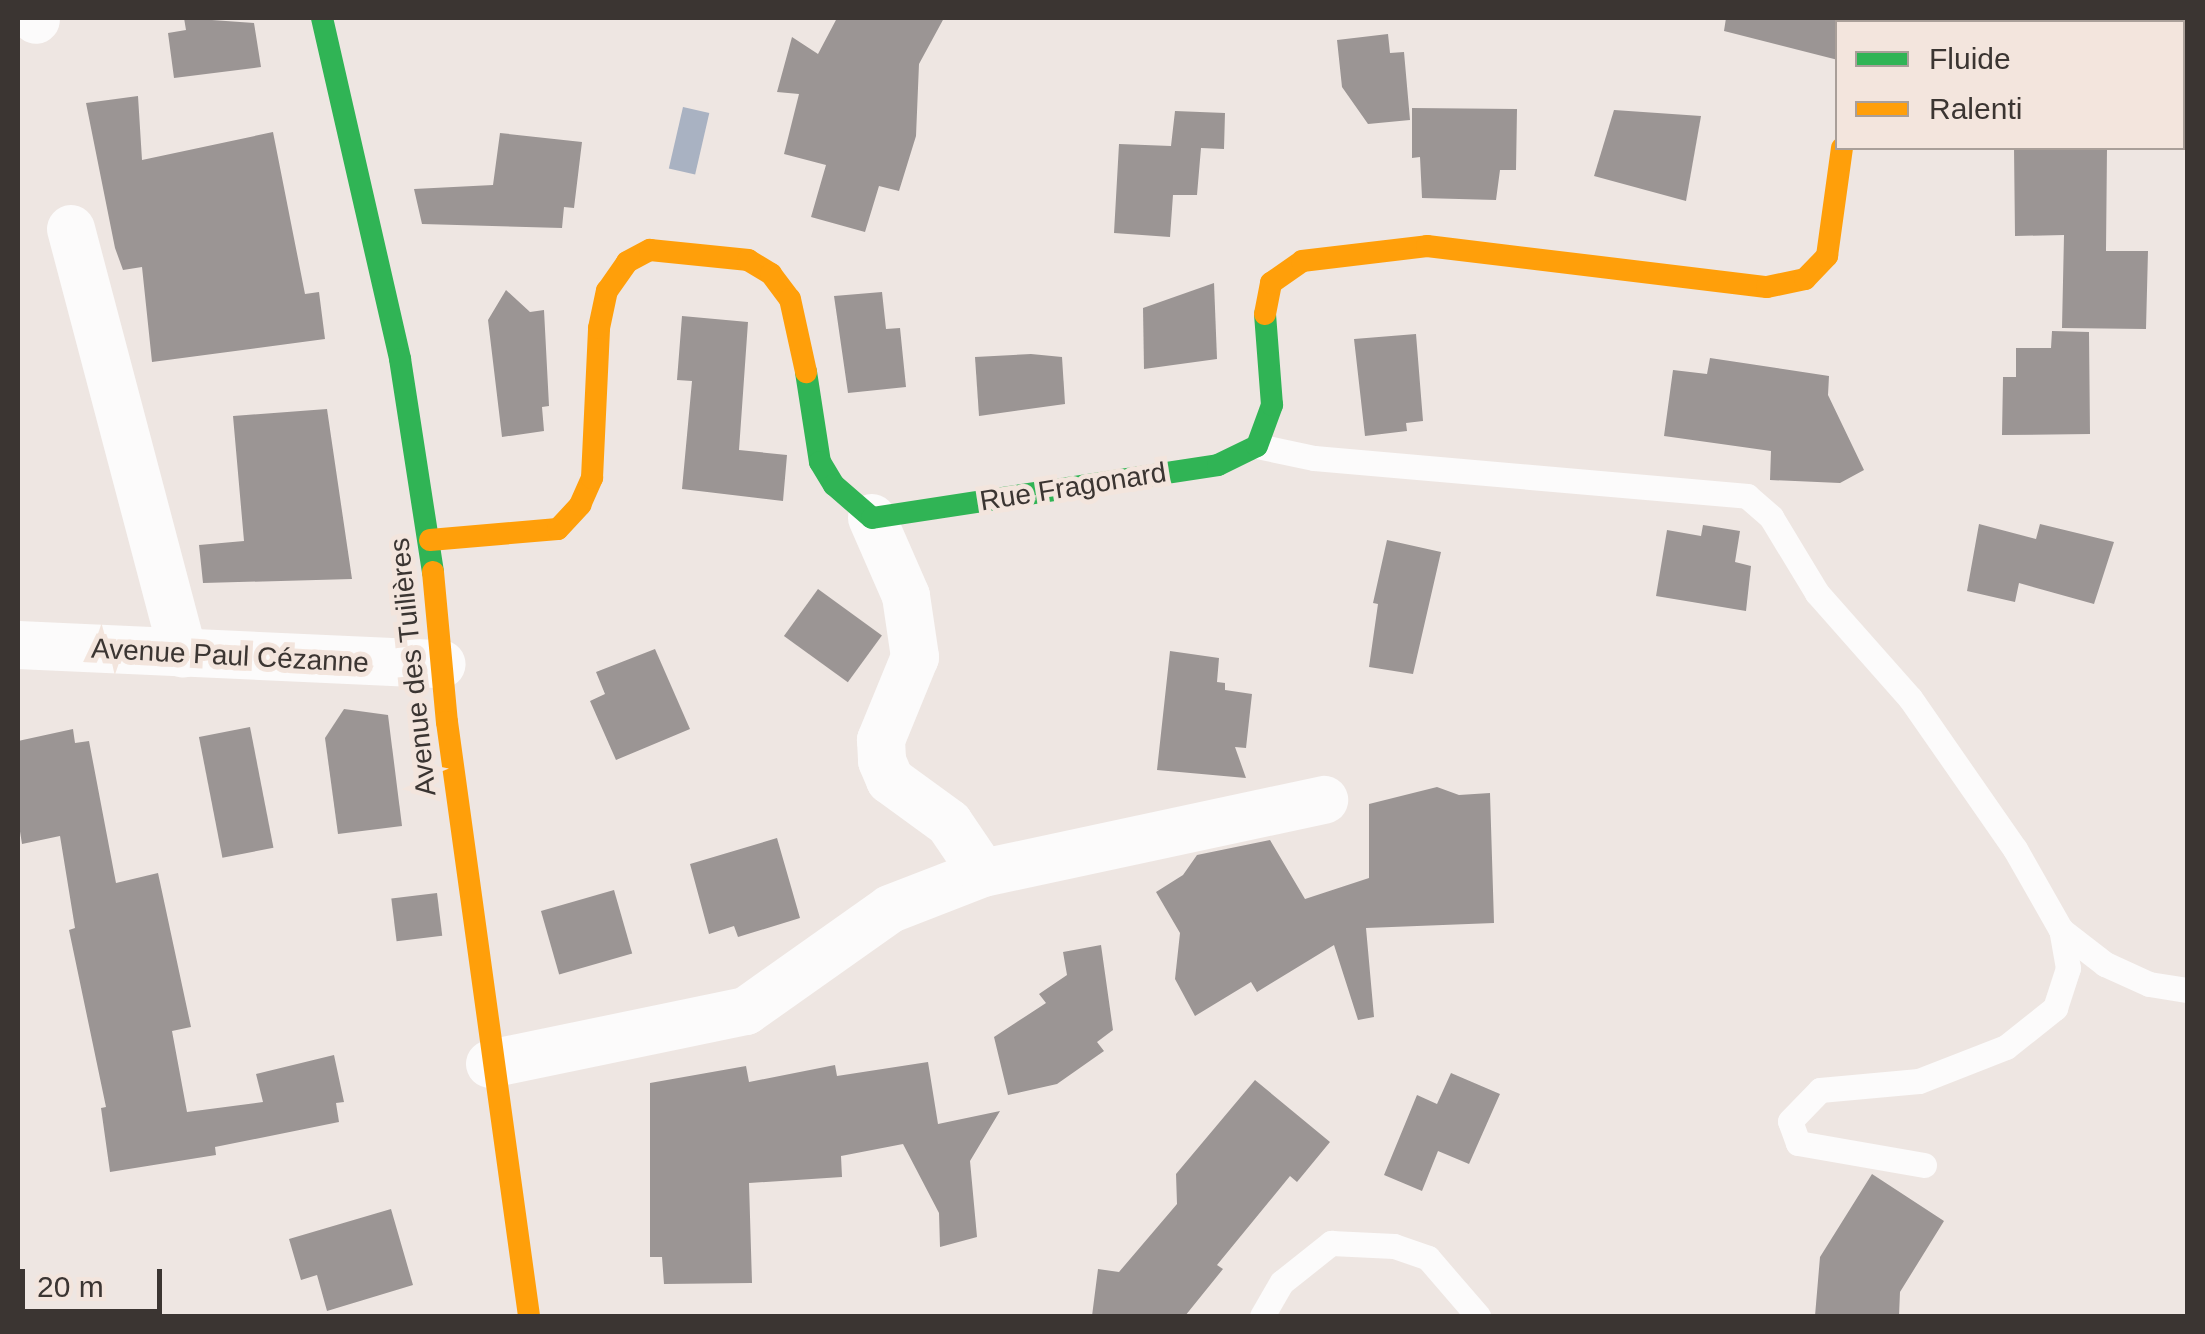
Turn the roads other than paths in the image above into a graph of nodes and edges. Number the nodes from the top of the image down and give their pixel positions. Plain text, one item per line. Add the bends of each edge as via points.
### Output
1 (322, 18) edge
2 (1842, 150) edge
3 (71, 229) dead end
4 (1257, 446) junction
5 (872, 518) junction
6 (430, 540) junction
7 (18, 645) edge
8 (184, 653) junction
9 (442, 664) junction
10 (1324, 800) dead end
11 (983, 873) junction
12 (2061, 930) junction
13 (2188, 990) edge
14 (490, 1064) junction
15 (1924, 1165) dead end
16 (517, 1314) edge
17 (1262, 1316) edge
18 (1478, 1316) edge

1 - 6 street, Avenue des Tuilières via 380,262
2 - 4 street via 1827,256 1804,279 1767,287 1427,246 1302,261 1271,284 1264,323 1272,405
3 - 8 street
4 - 5 street, Rue Fragonard via 1218,465
4 - 12 lane via 1314,458 1747,496 1771,516 1817,592 1910,698 2015,848
5 - 6 street via 834,485 820,462 800,337 790,299 771,274 748,260 650,250 626,262 608,291 598,328 592,478 580,505 558,528
5 - 11 street via 906,596 914,656 881,740 882,761 890,780 948,824
6 - 9 street, Avenue des Tuilières
7 - 8 street, Avenue Paul Cézanne
8 - 9 street, Avenue Paul Cézanne
9 - 14 street, Avenue des Tuilières
10 - 11 street
11 - 14 street via 890,910 746,1011
12 - 13 lane via 2106,964 2149,984
12 - 15 lane via 2068,968 2055,1008 2006,1047 1919,1082 1820,1090 1790,1121 1798,1143
14 - 16 street, Avenue des Tuilières
17 - 18 lane via 1282,1282 1331,1243 1394,1246 1428,1258

